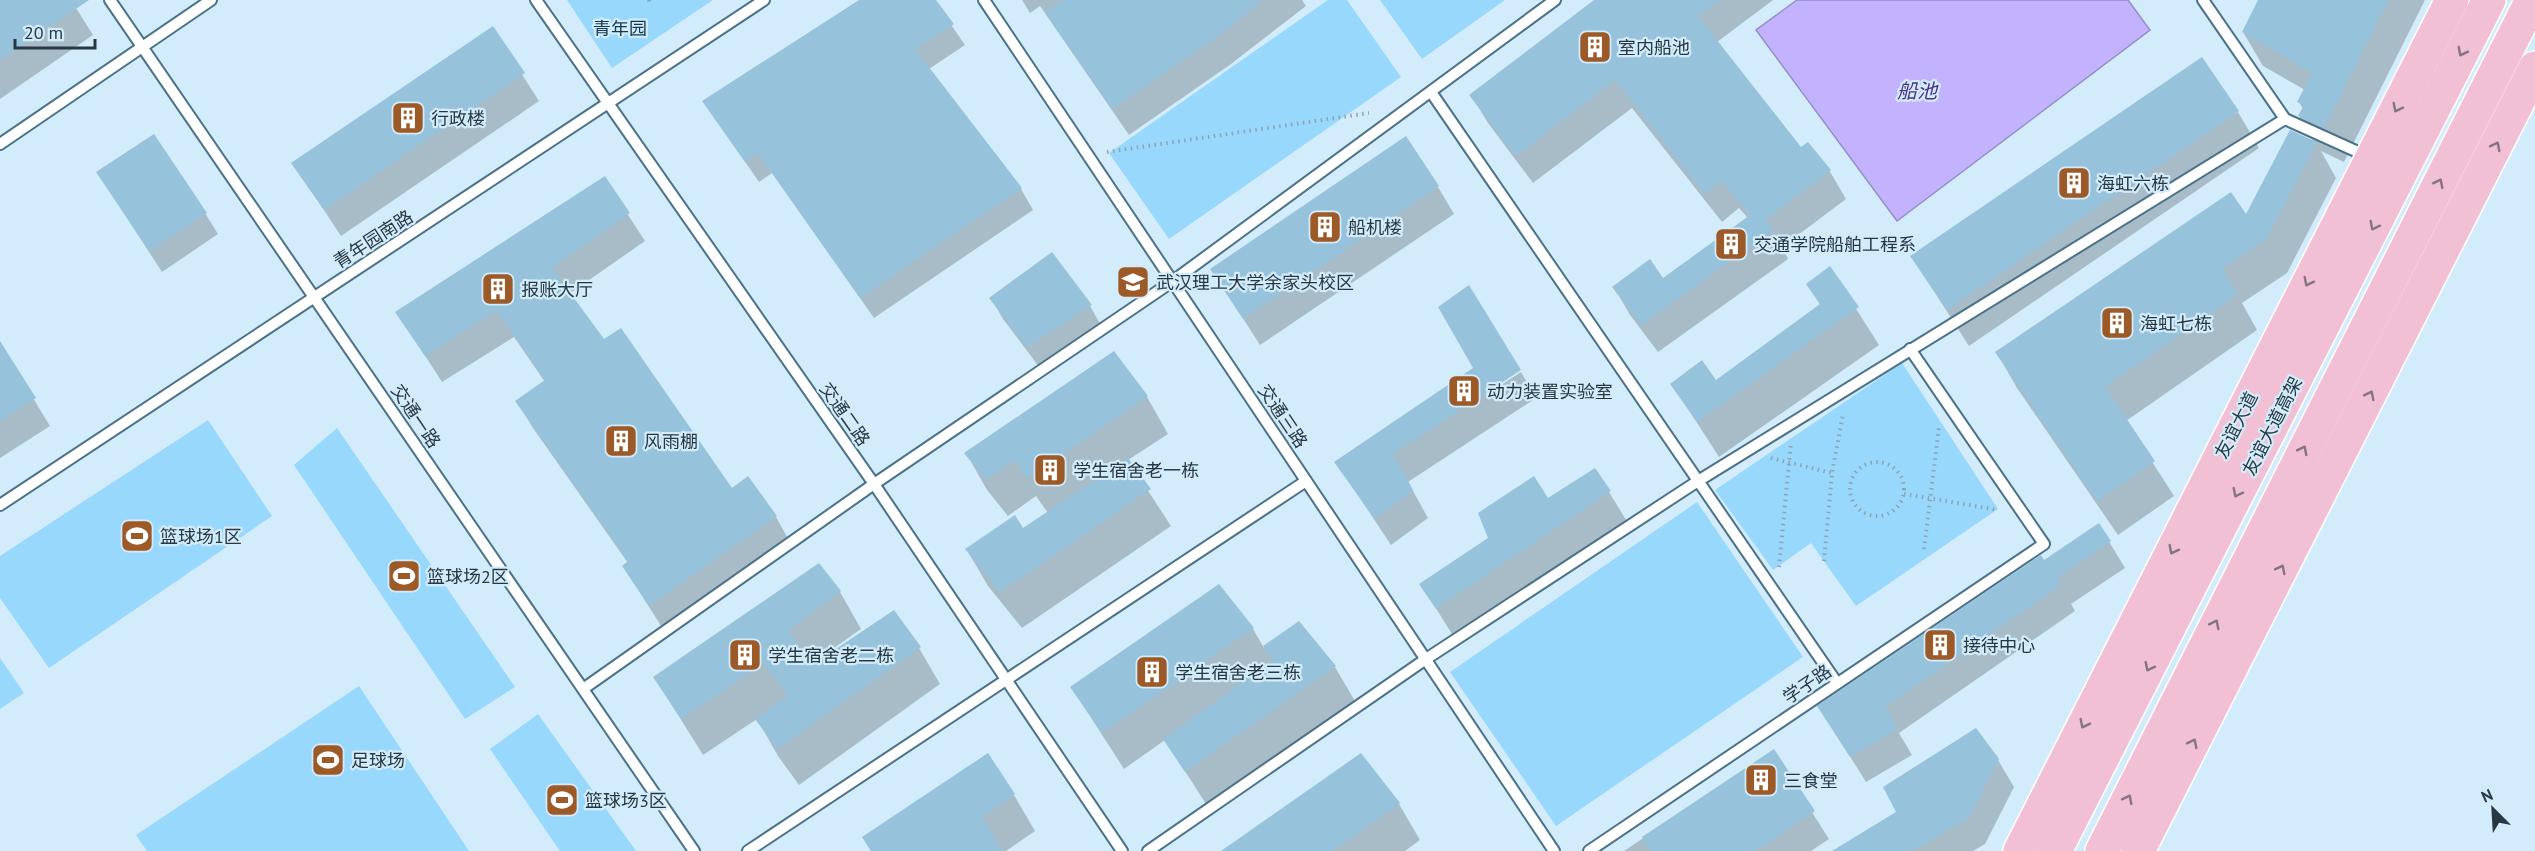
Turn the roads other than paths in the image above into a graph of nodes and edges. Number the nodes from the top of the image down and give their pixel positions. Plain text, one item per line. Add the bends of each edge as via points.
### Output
1 (110, 0) edge
2 (211, 0) edge
3 (536, 0) edge
4 (764, 0) edge
5 (984, 0) edge
6 (1555, 0) edge
7 (2203, 0) edge
8 (2452, 0) edge
9 (2488, 0) edge
10 (2532, 0) edge
11 (143, 48) junction
12 (2535, 68) edge
13 (1431, 92) junction
14 (608, 103) junction
15 (2284, 119) junction
16 (0, 144) edge
17 (2372, 158) junction
18 (1173, 281) junction
19 (314, 297) junction
20 (1910, 349) junction
21 (1306, 481) junction
22 (1698, 481) junction
23 (874, 484) junction
24 (0, 505) edge
25 (1426, 659) junction
26 (1005, 680) junction
27 (1837, 683) junction
28 (583, 689) junction
29 (694, 851) edge
30 (748, 851) edge
31 (1122, 851) edge
32 (1148, 851) edge
33 (1554, 851) edge
34 (1589, 851) edge
35 (2020, 851) edge
36 (2055, 851) edge
37 (2102, 851) edge
38 (2139, 851) edge

1 - 11 lane, 交通一路
2 - 11 lane
3 - 14 lane, 交通二路
4 - 14 lane, 青年园南路
5 - 18 lane, 交通三路
6 - 13 lane
7 - 15 lane
8 -> 17 main road, 友谊大道
9 -> 36 main road, 友谊大道高架
37 -> 10 main road
11 - 16 lane
11 - 19 lane, 交通一路
38 -> 12 main road
13 - 18 lane
13 - 22 lane
14 - 19 lane, 青年园南路
14 - 23 lane, 交通二路
15 - 17 lane
15 - 20 lane
17 -> 35 main road, 友谊大道
18 - 21 lane, 交通三路
18 - 23 lane
19 - 24 lane, 青年园南路
19 - 28 lane, 交通一路
20 - 22 lane
20 - 27 lane, 学子路 via 2043,544
21 - 25 lane, 交通三路
21 - 26 lane
22 - 25 lane
22 - 27 lane
23 - 26 lane, 交通二路
23 - 28 lane
25 - 32 lane
25 - 33 lane, 交通三路
26 - 30 lane
26 - 31 lane, 交通二路
27 - 34 lane, 学子路
28 - 29 lane, 交通一路

